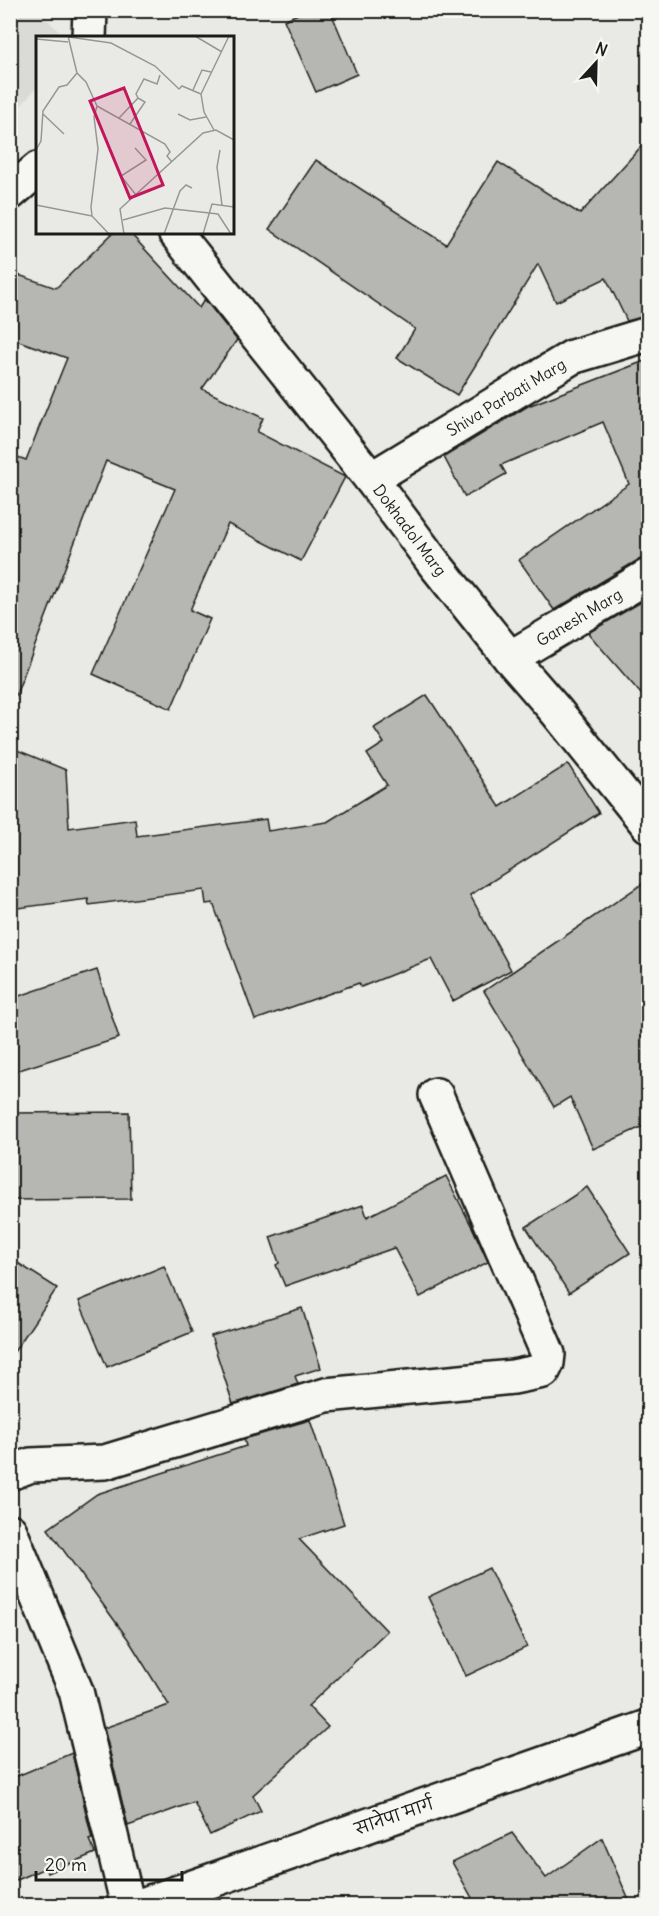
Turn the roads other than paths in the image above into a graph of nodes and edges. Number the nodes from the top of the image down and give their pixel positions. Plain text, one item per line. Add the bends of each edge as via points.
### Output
1 (90, 10) edge
2 (89, 36) edge
3 (36, 171) edge
4 (10, 193) edge
5 (177, 234) edge
6 (648, 334) edge
7 (372, 479) junction
8 (648, 576) edge
9 (510, 658) junction
10 (648, 825) edge
11 (436, 1095) dead end
12 (10, 1473) edge
13 (10, 1531) edge
14 (648, 1727) edge
15 (128, 1905) edge
16 (139, 1905) edge

1 - 2 street
3 - 4 street
5 - 7 street, Dokhadol Marg
6 - 7 street, Shiva Parbati Marg via 572,357
7 - 9 street, Dokhadol Marg
8 - 9 street, Ganesh Marg
9 - 10 street, Dokhadol Marg
11 - 12 street via 548,1354 543,1371 326,1395 105,1462 31,1465
13 - 15 street via 76,1691
14 - 16 street, सानेपा मार्ग

